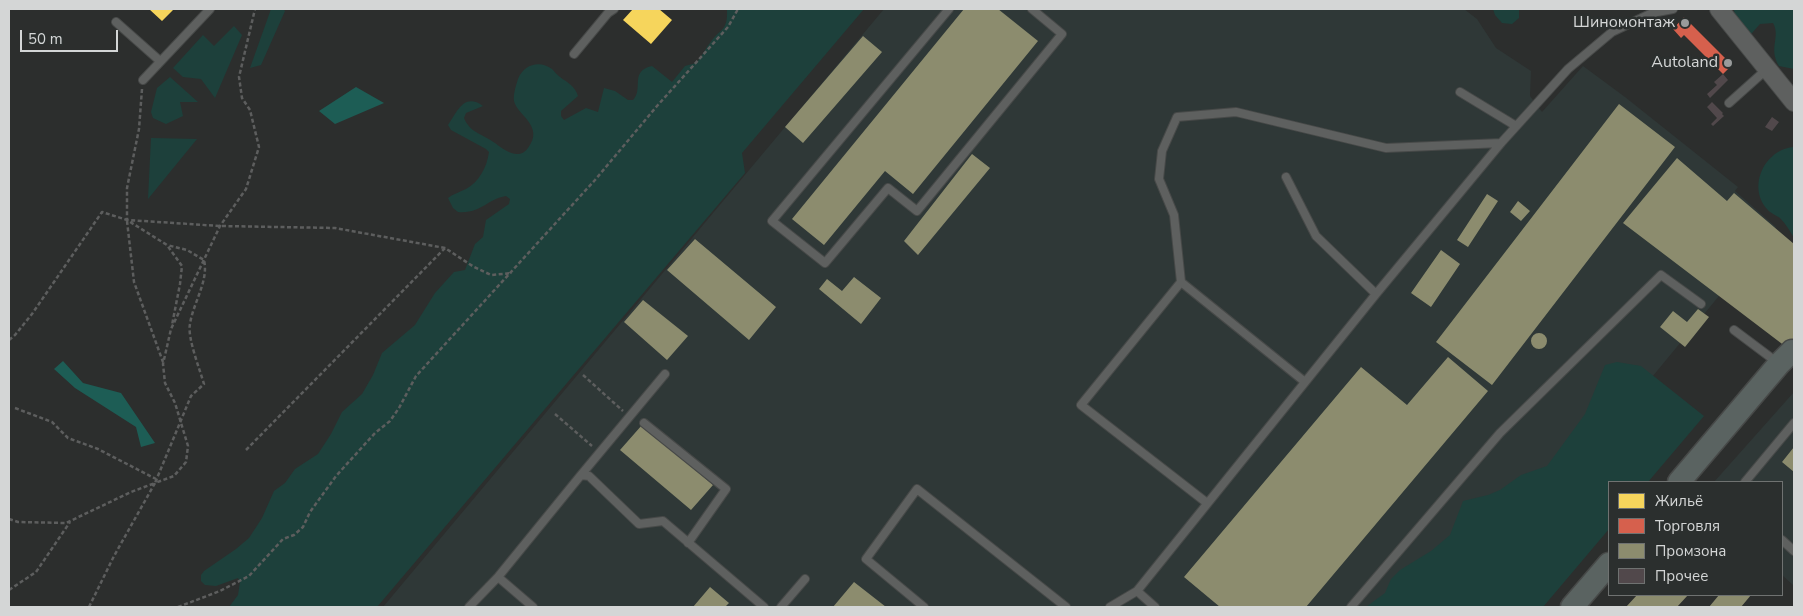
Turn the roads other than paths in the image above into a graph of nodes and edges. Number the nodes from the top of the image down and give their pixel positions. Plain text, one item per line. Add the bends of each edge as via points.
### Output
1 (210, 9) edge
2 (949, 9) edge
3 (1032, 9) edge
4 (1672, 9) edge
5 (1719, 9) edge
6 (609, 10) edge
7 (116, 22) dead end
8 (574, 54) dead end
9 (160, 61) junction
10 (1768, 68) junction
11 (143, 80) road end
12 (1460, 92) dead end
13 (1790, 92) edge
14 (1729, 103) dead end
15 (1516, 126) junction
16 (1501, 143) junction
17 (1286, 178) dead end
18 (1181, 282) junction
19 (1376, 294) junction
20 (1701, 304) dead end
21 (1734, 330) dead end
22 (1786, 358) joint
23 (665, 374) dead end
24 (1305, 382) junction
25 (644, 423) dead end
26 (1794, 423) edge
27 (582, 475) junction
28 (1679, 481) edge
29 (1746, 481) edge
30 (1208, 503) junction
31 (1783, 541) edge
32 (688, 543) junction
33 (1794, 551) edge
34 (1608, 565) edge
35 (498, 577) junction
36 (805, 579) dead end
37 (1137, 591) junction
38 (469, 607) edge
39 (533, 607) edge
40 (764, 607) edge
41 (781, 607) edge
42 (924, 607) edge
43 (1066, 607) edge
44 (1110, 607) edge
45 (1155, 607) edge
46 (1351, 607) edge
47 (1572, 607) edge

1 - 9 lane
2 - 3 lane via 772,221 825,262 888,188 917,210 1062,34
4 - 15 lane via 1652,13 1612,32 1568,69
5 - 10 street
6 - 8 lane
7 - 9 lane
9 - 11 lane
10 - 13 street
10 - 14 lane
12 - 15 lane
15 - 16 lane
16 - 18 lane via 1386,148 1236,112 1177,117 1162,150 1159,178 1174,215
16 - 19 lane
17 - 19 lane via 1316,236
18 - 24 lane
18 - 30 lane via 1081,405
19 - 24 lane
20 - 46 lane via 1661,275 1500,432
21 - 22 lane
22 - 28 main road
23 - 27 lane
24 - 30 lane
25 - 32 lane via 726,489
26 - 29 lane
27 - 32 lane via 590,476 639,524 663,521
27 - 35 lane
30 - 37 lane
31 - 33 lane
32 - 40 lane
34 - 47 main road
35 - 38 lane
35 - 39 lane
36 - 41 lane
37 - 44 lane
37 - 45 lane
42 - 43 lane via 866,559 917,489

